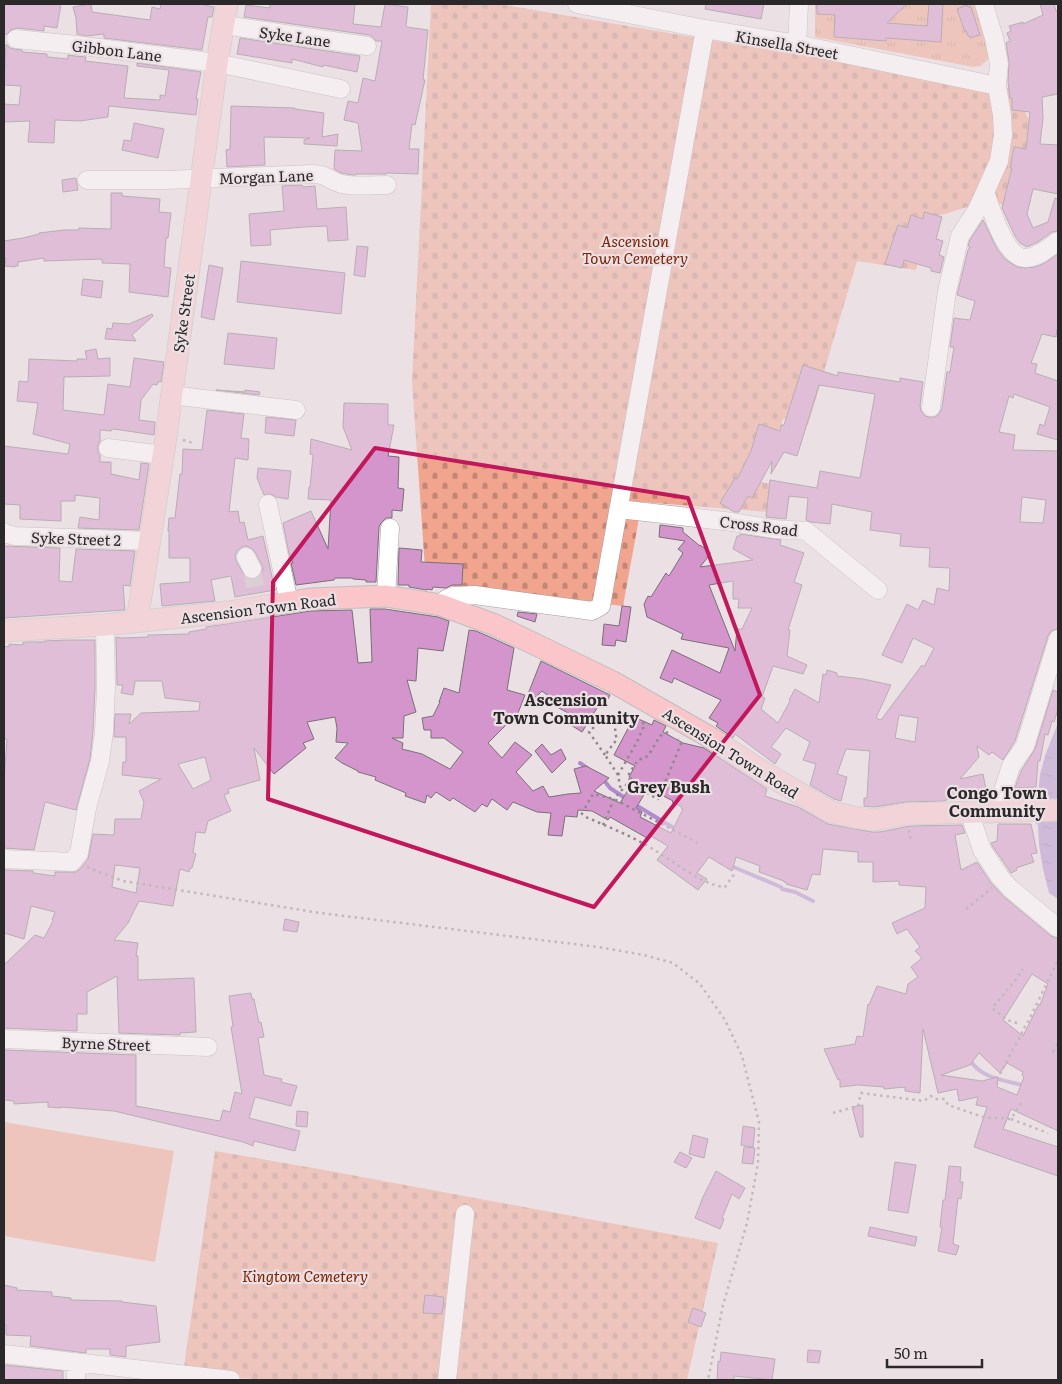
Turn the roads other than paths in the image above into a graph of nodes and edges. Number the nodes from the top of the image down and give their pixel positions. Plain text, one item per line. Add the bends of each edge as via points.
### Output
1 (227, 4) edge
2 (577, 4) edge
3 (799, 4) edge
4 (984, 4) edge
5 (224, 26) junction
6 (705, 30) junction
7 (16, 39) dead end
8 (797, 44) junction
9 (367, 46) dead end
10 (217, 63) junction
11 (998, 86) junction
12 (341, 89) dead end
13 (202, 178) junction
14 (87, 180) dead end
15 (387, 185) dead end
16 (985, 192) junction
17 (1058, 241) edge
18 (171, 395) junction
19 (931, 407) dead end
20 (296, 410) dead end
21 (108, 448) dead end
22 (163, 455) junction
23 (268, 504) dead end
24 (619, 509) junction
25 (390, 528) dead end
26 (4, 532) edge
27 (149, 541) junction
28 (878, 590) dead end
29 (386, 596) junction
30 (289, 603) junction
31 (441, 605) junction
32 (137, 622) junction
33 (105, 625) junction
34 (4, 631) edge
35 (1058, 639) edge
36 (1058, 810) edge
37 (969, 812) junction
38 (996, 812) junction
39 (4, 859) edge
40 (1058, 928) edge
41 (4, 1039) edge
42 (208, 1048) dead end
43 (465, 1214) dead end
44 (4, 1354) edge
45 (76, 1362) junction
46 (76, 1380) edge
47 (231, 1380) edge
48 (447, 1380) edge

1 - 5 main road, Syke Street
2 - 6 street, Kinsella Street
3 - 8 street
4 - 11 street via 999,64
5 - 9 street, Syke Lane
5 - 10 main road, Syke Street
6 - 8 street, Kinsella Street
6 - 24 street
7 - 10 street, Gibbon Lane
8 - 11 street, Kinsella Street
10 - 12 street, Gibbon Lane
10 - 13 main road, Syke Street
11 - 16 street via 1003,135 999,161
13 - 14 street, Morgan Lane
13 - 15 street, Morgan Lane via 323,174 343,185
13 - 18 main road, Syke Street
16 - 17 street via 1003,238 1015,253 1028,258
16 - 19 street via 960,236 947,291
18 - 20 street
18 - 22 main road, Syke Street
21 - 22 street
22 - 27 main road, Syke Street
23 - 30 street
24 - 28 street, Cross Road via 806,531
24 - 31 street via 601,606 592,611 474,595 453,596
25 - 29 street
26 - 27 street, Syke Street 2 via 15,536
27 - 32 main road, Syke Street
29 - 30 main road, Ascension Town Road
29 - 31 main road, Ascension Town Road
30 - 32 main road, Ascension Town Road via 255,601 228,612
31 - 37 main road, Ascension Town Road via 495,625 613,682 831,812 874,820 906,814
32 - 33 main road, Ascension Town Road
33 - 34 main road, Ascension Town Road
33 - 39 street via 104,732 79,853 72,862
35 - 38 street via 1025,746 1011,766
36 - 38 main road, Ascension Town Road
37 - 38 main road, Ascension Town Road
37 - 40 street via 982,850 1000,877
41 - 42 street, Byrne Street
43 - 48 street
44 - 45 street
45 - 46 street
45 - 47 street

